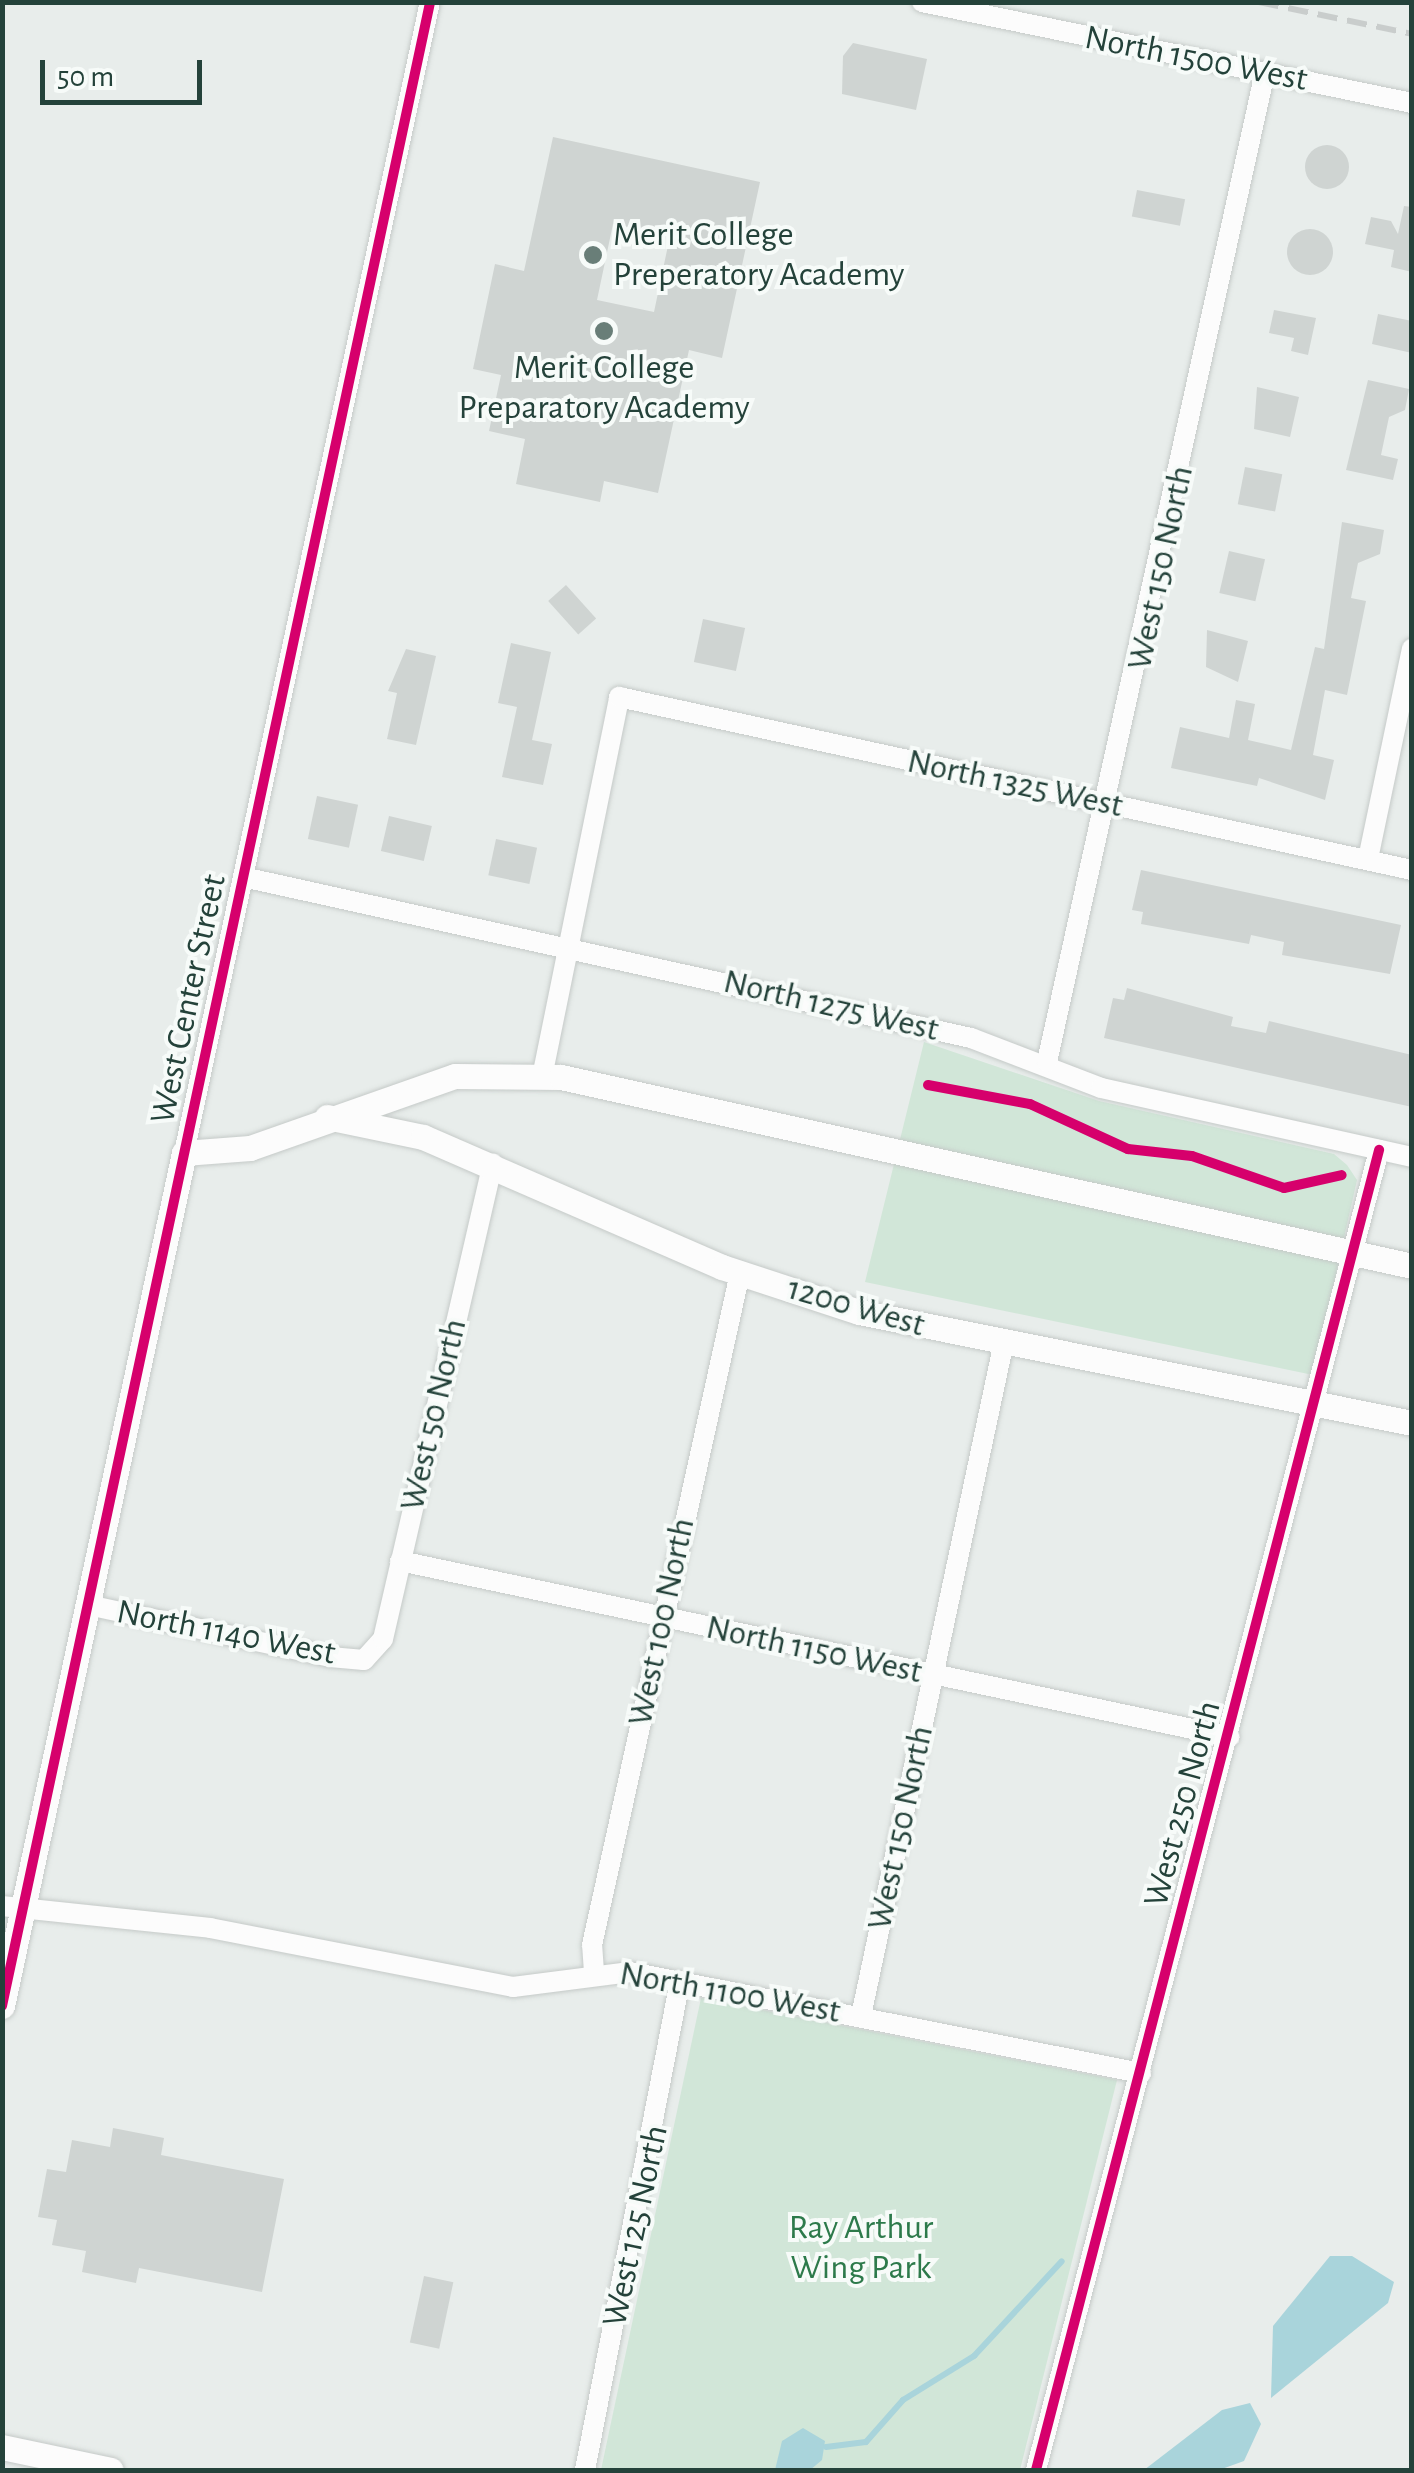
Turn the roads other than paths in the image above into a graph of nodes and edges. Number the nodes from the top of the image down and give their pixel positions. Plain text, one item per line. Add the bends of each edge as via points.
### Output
1 (430, 2) edge
2 (922, 2) edge
3 (1265, 72) junction
4 (1412, 103) edge
5 (1412, 648) edge
6 (1100, 803) junction
7 (1368, 859) junction
8 (1412, 870) edge
9 (243, 877) junction
10 (566, 948) junction
11 (1047, 1062) junction
12 (542, 1077) junction
13 (322, 1116) junction
14 (1379, 1150) junction
15 (184, 1153) junction
16 (1412, 1157) edge
17 (492, 1164) junction
18 (1354, 1254) junction
19 (1412, 1266) edge
20 (740, 1273) junction
21 (1003, 1346) junction
22 (1318, 1406) junction
23 (1412, 1423) edge
24 (400, 1561) junction
25 (88, 1605) junction
26 (663, 1618) junction
27 (364, 1660) joint
28 (933, 1674) junction
29 (1230, 1737) junction
30 (13, 1908) edge
31 (594, 1972) junction
32 (680, 1981) junction
33 (2, 2006) edge
34 (861, 2016) junction
35 (1141, 2073) junction
36 (2, 2448) edge
37 (111, 2470) edge
38 (585, 2470) edge
39 (1036, 2470) edge

1 - 9 street, West Center Street
2 - 3 street, North 1500 West
3 - 4 street, North 1500 West
3 - 6 street, West 150 North via 1132,704
5 - 7 street
6 - 7 street, North 1325 West
6 - 10 street, North 1325 West via 619,698
6 - 11 street, West 150 North
7 - 8 street, North 1325 West
9 - 10 street, North 1275 West
9 - 15 street, West Center Street
10 - 11 street, North 1275 West
10 - 12 street
11 - 14 street, North 1275 West via 1101,1088
12 - 13 street via 456,1076
12 - 18 street
13 - 15 street via 250,1148
13 - 17 street, 1200 West via 423,1137
14 - 16 street, North 1275 West
14 - 18 street, West 250 North
15 - 25 street, West Center Street
17 - 20 street, 1200 West
17 - 24 street, West 50 North
18 - 19 street
18 - 22 street, West 250 North
20 - 21 street, 1200 West
20 - 26 street, West 100 North
21 - 22 street, 1200 West
21 - 28 street, West 150 North
22 - 23 street, 1200 West
22 - 29 street, West 250 North
24 - 26 street, North 1150 West
24 - 27 street, West 50 North via 383,1640
25 - 27 street, North 1140 West
25 - 30 street, West Center Street
26 - 28 street, North 1150 West
26 - 31 street, West 100 North
28 - 29 street, North 1150 West
28 - 34 street, West 150 North
29 - 35 street, West 250 North
30 - 31 street, North 1100 West via 210,1928 480,1984
30 - 33 street, West Center Street
31 - 32 street, North 1100 West
32 - 34 street, North 1100 West
32 - 38 street, West 125 North
34 - 35 street, North 1100 West
35 - 39 street, West 250 North
36 - 37 street

